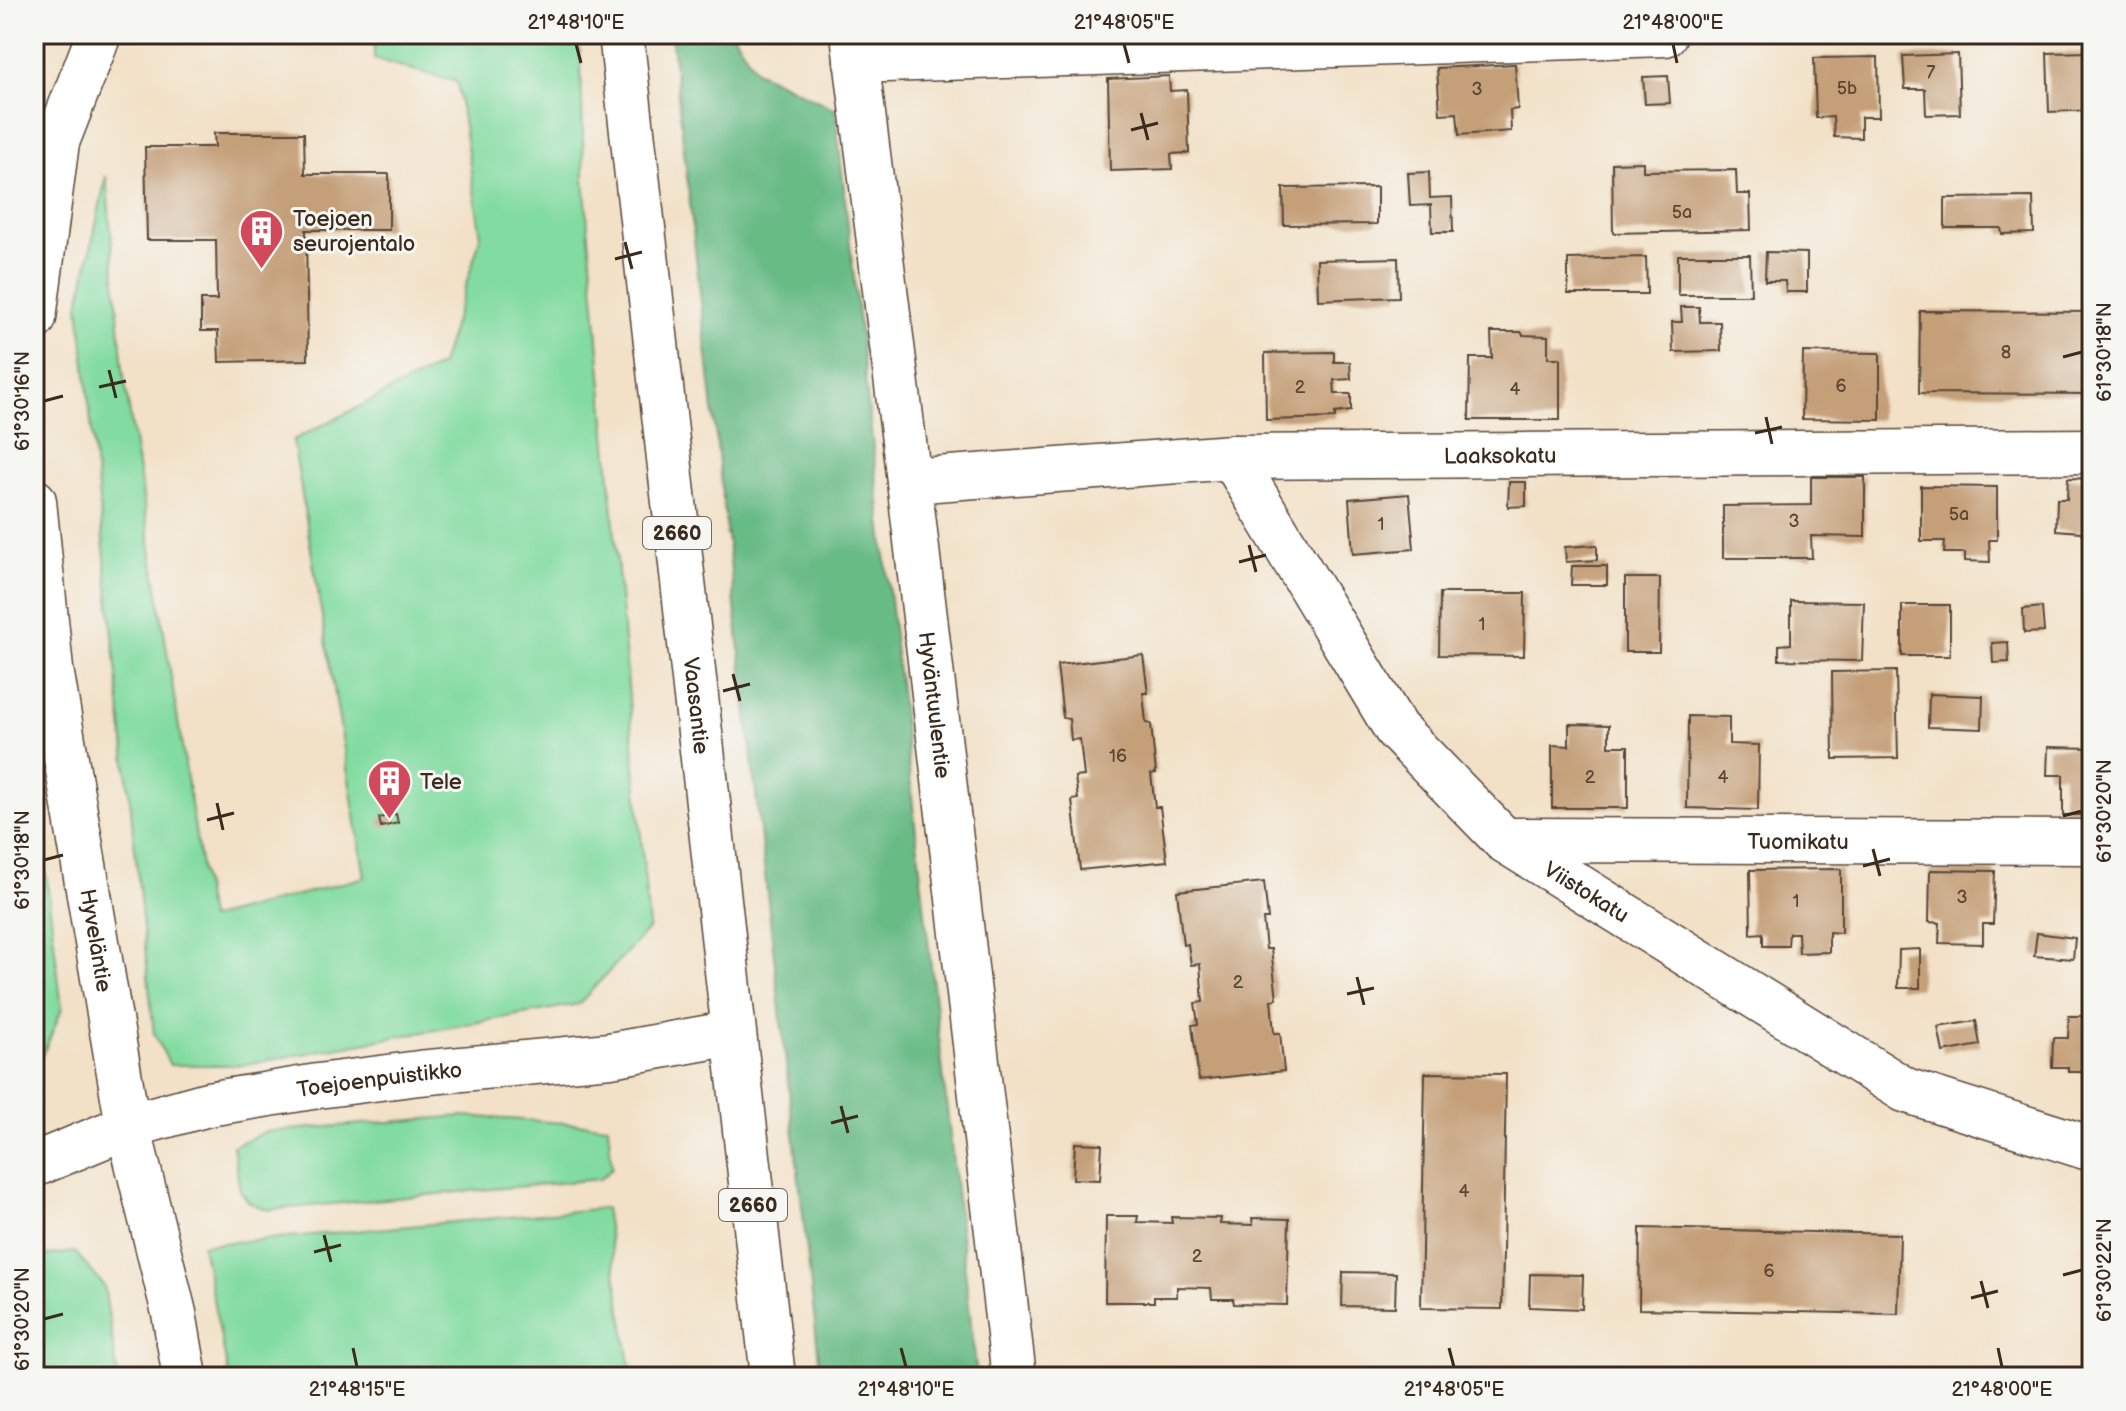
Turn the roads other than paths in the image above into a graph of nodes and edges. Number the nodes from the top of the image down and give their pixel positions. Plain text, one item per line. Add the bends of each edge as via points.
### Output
1 (99, 34) edge
2 (621, 34) edge
3 (1665, 34) edge
4 (855, 48) edge
5 (34, 318) edge
6 (2092, 451) edge
7 (1232, 457) junction
8 (909, 481) junction
9 (34, 501) edge
10 (1504, 840) junction
11 (2092, 842) edge
12 (733, 1033) junction
13 (128, 1126) junction
14 (2092, 1149) edge
15 (34, 1165) edge
16 (185, 1377) edge
17 (773, 1377) edge
18 (1014, 1377) edge

1 - 5 street via 57,142
2 - 12 street, Vaasantie / 2660
3 - 4 street
4 - 8 street, Hyväntuulentie
6 - 7 street, Laaksokatu
7 - 8 street, Laaksokatu
7 - 10 street, Viistokatu via 1396,729
8 - 18 street, Hyväntuulentie
9 - 13 street, Hyveläntie via 51,669
10 - 11 street, Tuomikatu
10 - 14 street, Viistokatu via 1905,1090
12 - 13 street, Toejoenpuistikko via 610,1055 318,1086 208,1104
12 - 17 street, Vaasantie / 2660
13 - 15 street, Toejoenpuistikko
13 - 16 street, Hyveläntie

